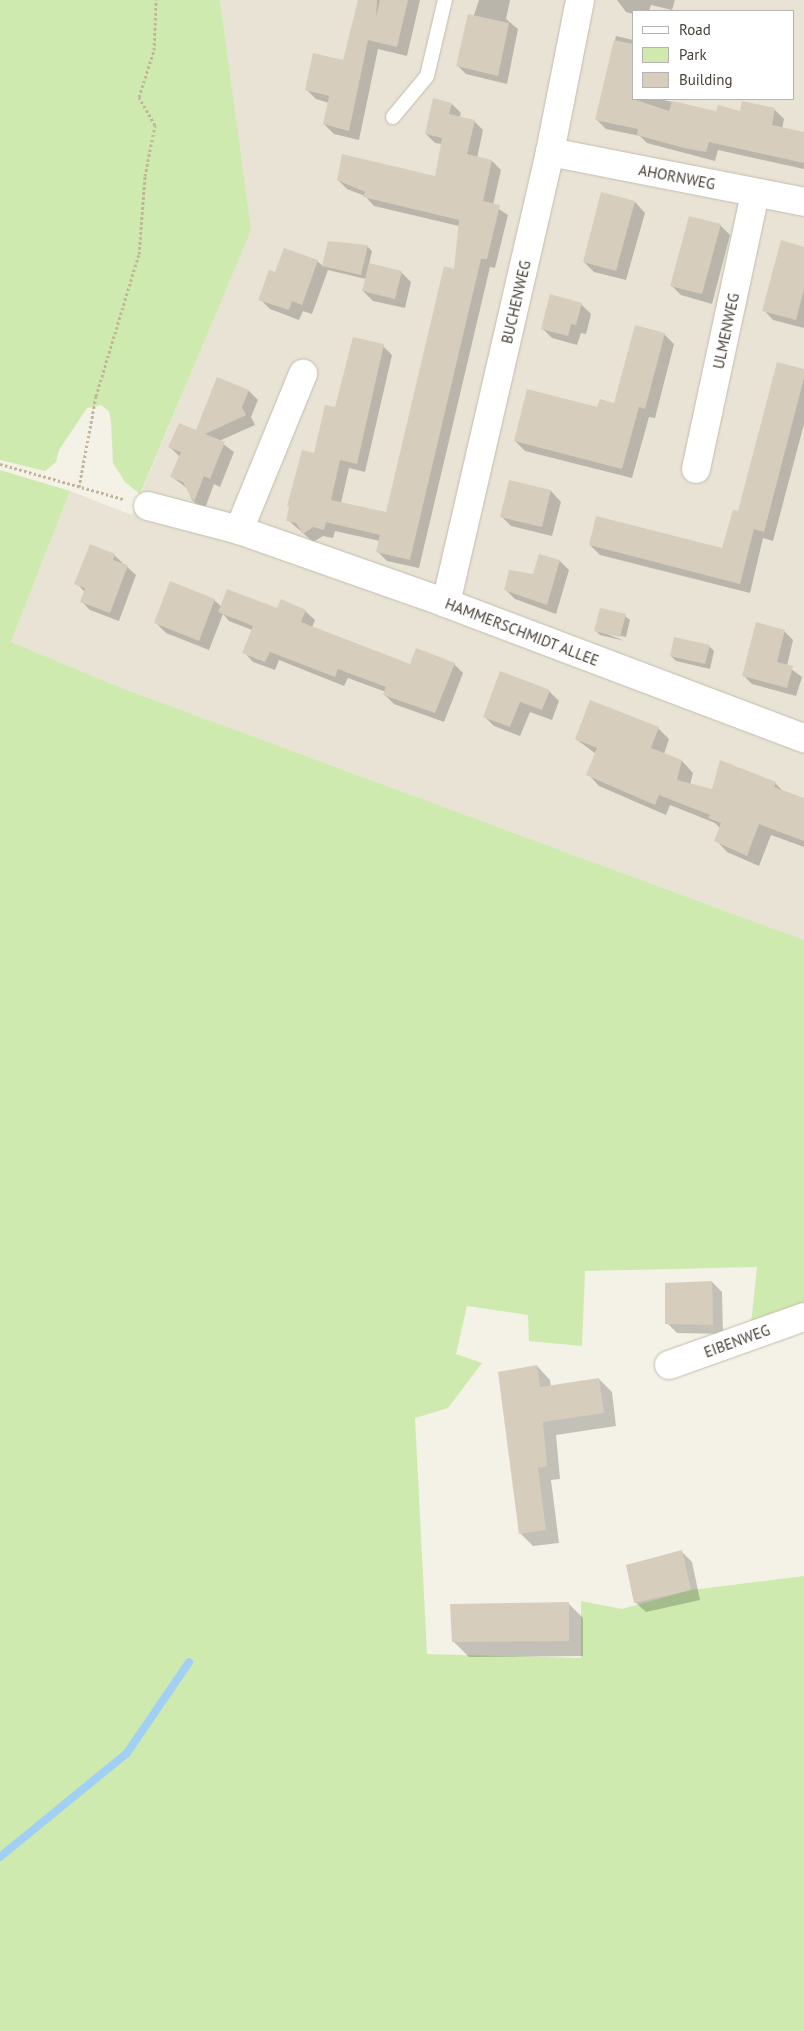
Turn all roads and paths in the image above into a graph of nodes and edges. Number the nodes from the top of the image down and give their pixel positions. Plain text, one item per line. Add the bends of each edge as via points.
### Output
1 (156, 0) edge
2 (445, 0) edge
3 (580, 0) edge
4 (394, 117) dead end
5 (550, 152) junction
6 (756, 193) junction
7 (804, 202) edge
8 (303, 374) dead end
9 (0, 464) edge
10 (696, 469) dead end
11 (79, 487) junction
12 (148, 506) joint
13 (239, 530) junction
14 (446, 603) junction
15 (804, 738) edge
16 (804, 1317) edge
17 (670, 1365) dead end

1 - 11 path via 154,50 139,97 154,125 145,176 139,254 96,396
2 - 4 lane via 427,76
3 - 5 street, BUCHENWEG
5 - 6 street, AHORNWEG
5 - 14 street, BUCHENWEG
6 - 7 street, AHORNWEG
6 - 10 street, ULMENWEG
8 - 13 street
9 - 11 path
11 - 12 path
12 - 13 street, HAMMERSCHMIDT ALLEE
13 - 14 street, HAMMERSCHMIDT ALLEE
14 - 15 street, HAMMERSCHMIDT ALLEE
16 - 17 street, EIBENWEG

